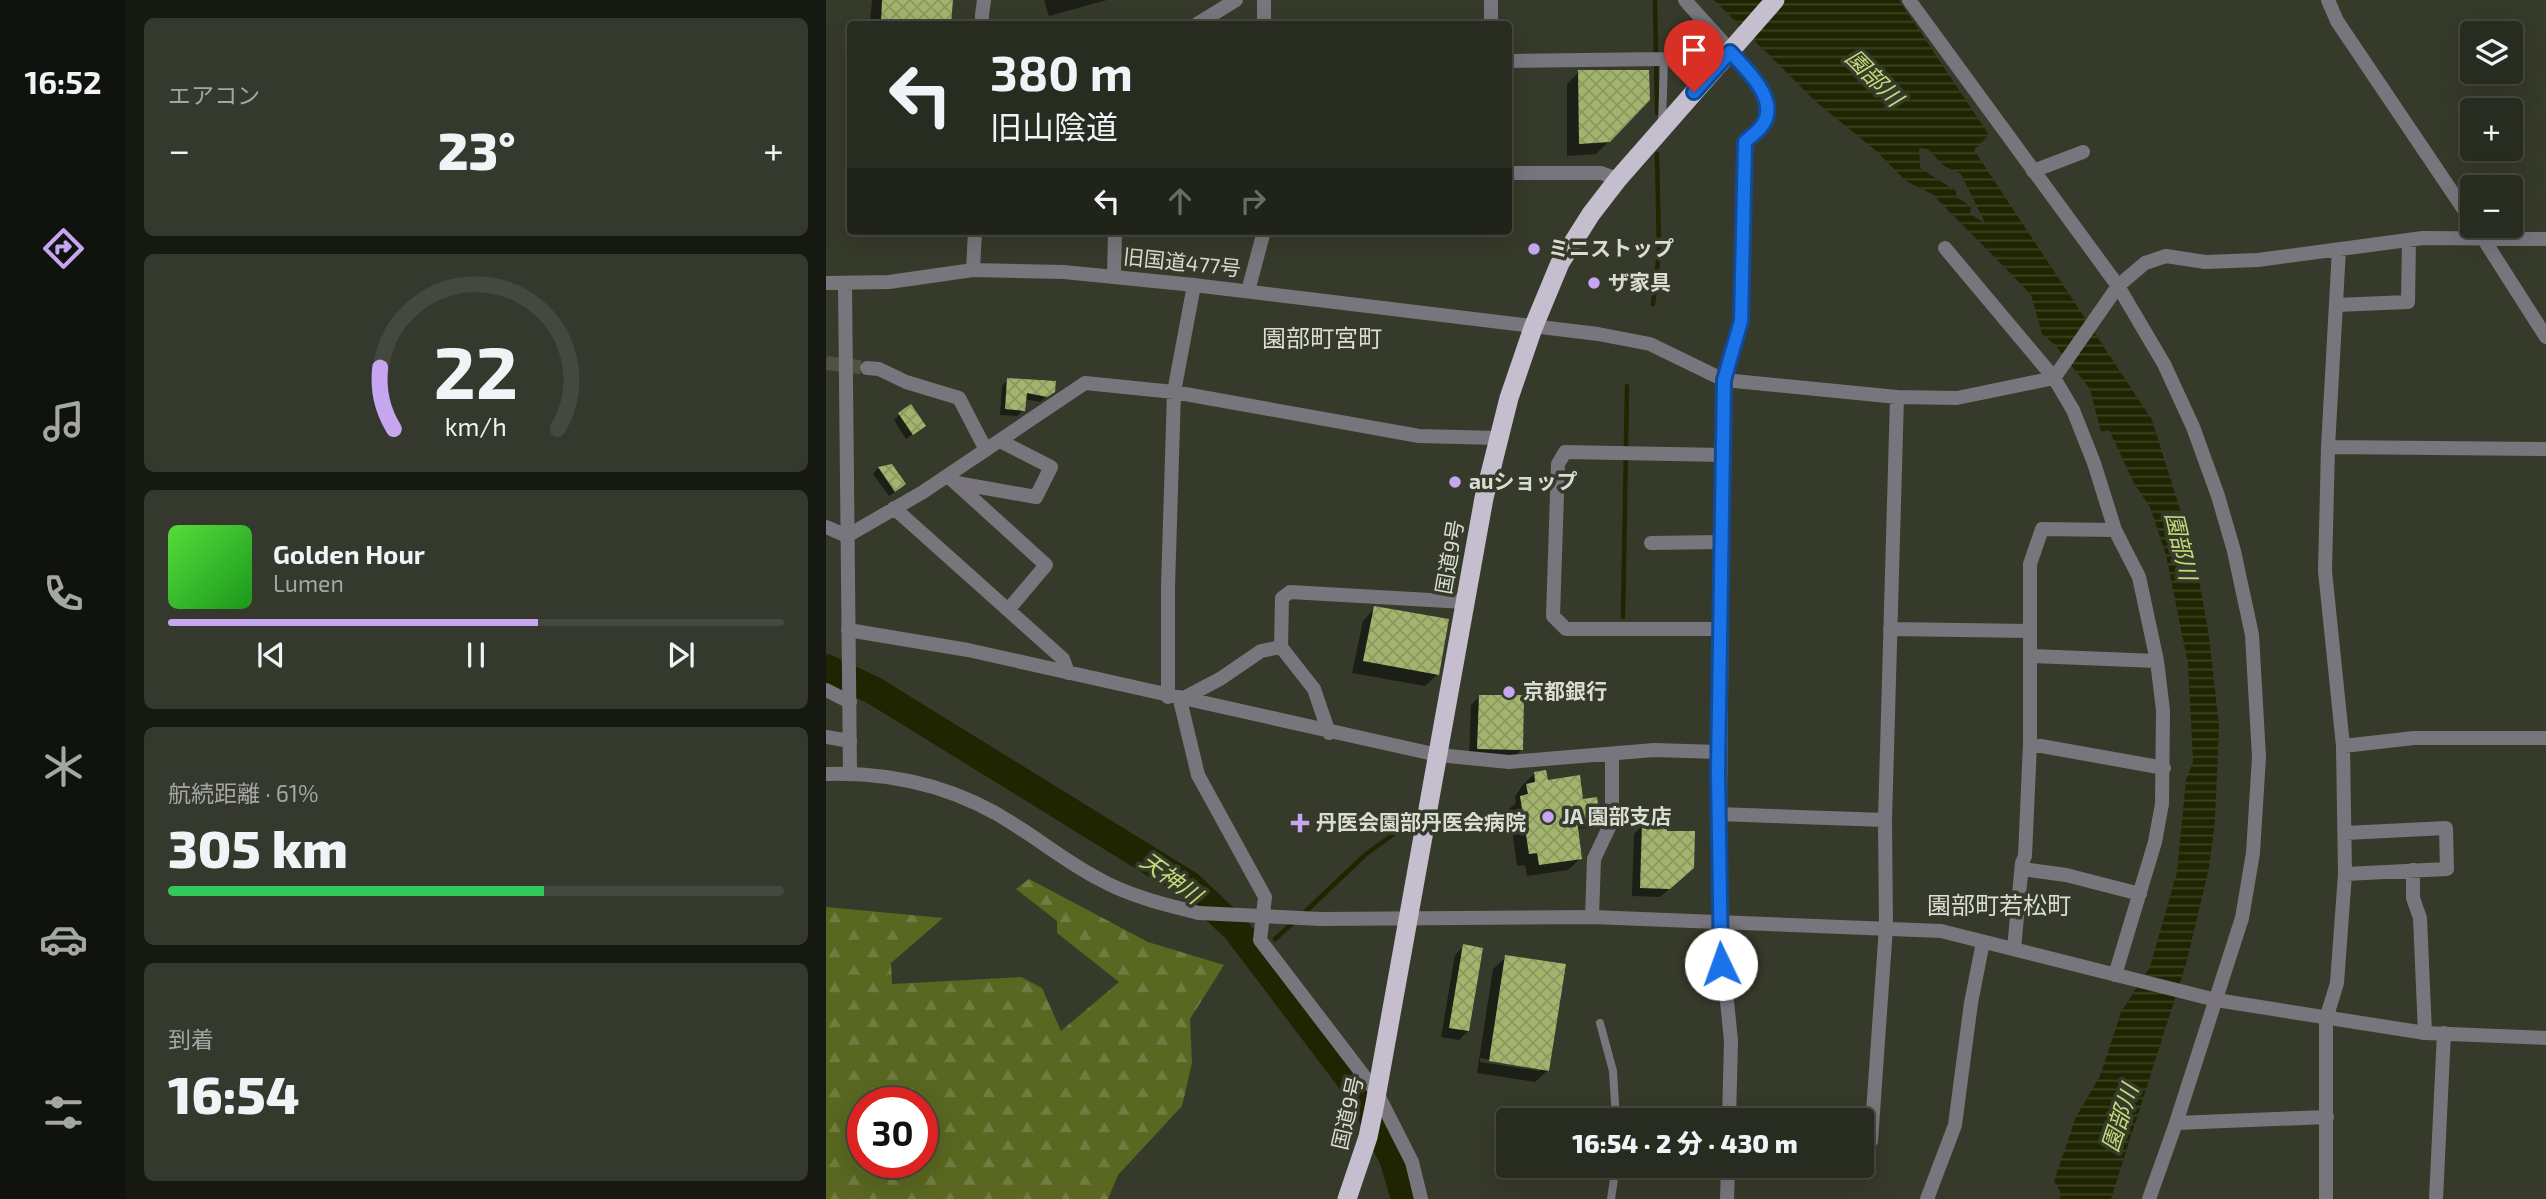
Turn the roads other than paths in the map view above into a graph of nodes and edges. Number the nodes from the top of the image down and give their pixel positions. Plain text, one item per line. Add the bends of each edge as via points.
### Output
1 (984, 0) edge
2 (1236, 0) edge
3 (1264, 0) edge
4 (1491, 0) edge
5 (1685, 0) edge
6 (1775, 0) edge
7 (1909, 0) edge
8 (2328, 0) edge
9 (982, 20) edge
10 (1203, 21) edge
11 (1264, 21) edge
12 (1490, 21) edge
13 (1663, 59) junction
14 (1736, 59) junction
15 (1512, 61) edge
16 (1662, 128) junction
17 (2084, 152) dead end
18 (2033, 171) junction
19 (1512, 173) edge
20 (1618, 179) junction
21 (2460, 204) edge
22 (2460, 232) edge
23 (975, 235) edge
24 (1115, 235) edge
25 (1263, 235) edge
26 (2523, 236) edge
27 (2483, 238) edge
28 (2546, 239) edge
29 (2409, 240) junction
30 (1945, 248) dead end
31 (2339, 249) junction
32 (973, 270) junction
33 (1114, 276) junction
34 (826, 283) edge
35 (845, 284) junction
36 (1194, 285) junction
37 (2114, 290) junction
38 (1248, 291) junction
39 (2336, 305) junction
40 (1533, 328) junction
41 (2546, 337) edge
42 (867, 368) tunnel mouth
43 (2058, 373) junction
44 (1724, 380) junction
45 (1174, 392) junction
46 (1897, 397) junction
47 (1498, 438) junction
48 (1000, 441) junction
49 (2328, 447) junction
50 (2546, 449) edge
51 (986, 450) junction
52 (1723, 455) junction
53 (952, 479) junction
54 (894, 508) junction
55 (826, 527) edge
56 (2115, 530) junction
57 (847, 536) junction
58 (1721, 542) junction
59 (1651, 543) dead end
60 (1465, 602) junction
61 (1008, 610) junction
62 (1720, 629) junction
63 (1890, 629) junction
64 (848, 630) junction
65 (2030, 631) junction
66 (1281, 647) junction
67 (2030, 656) junction
68 (2157, 661) junction
69 (1068, 673) junction
70 (826, 690) edge
71 (1174, 698) junction
72 (850, 699) junction
73 (1329, 733) junction
74 (826, 737) edge
75 (2546, 738) edge
76 (850, 741) junction
77 (2030, 744) junction
78 (2343, 746) junction
79 (1719, 752) junction
80 (1612, 754) junction
81 (1438, 755) junction
82 (2164, 768) junction
83 (850, 773) junction
84 (826, 774) edge
85 (1718, 814) junction
86 (1885, 820) junction
87 (2345, 833) junction
88 (2022, 869) junction
89 (2413, 870) junction
90 (2345, 874) junction
91 (2140, 894) junction
92 (1409, 917) junction
93 (1592, 917) junction
94 (1718, 921) junction
95 (1886, 928) junction
96 (1983, 942) junction
97 (2014, 948) junction
98 (2120, 976) junction
99 (2212, 999) junction
100 (2326, 1019) junction
101 (1600, 1023) dead end
102 (2425, 1033) junction
103 (2444, 1033) junction
104 (2546, 1038) edge
105 (1376, 1098) junction
106 (1615, 1108) edge
107 (1729, 1108) edge
108 (1873, 1108) edge
109 (2327, 1117) junction
110 (2176, 1124) junction
111 (1614, 1178) edge
112 (1728, 1178) edge
113 (1347, 1199) edge
114 (1421, 1199) edge
115 (1611, 1199) edge
116 (1727, 1199) edge
117 (1927, 1199) edge
118 (2149, 1199) edge
119 (2326, 1199) edge
120 (2437, 1199) edge

1 - 9 street
2 - 10 street
3 - 11 street
4 - 12 street
5 - 14 street
6 - 14 highway, 国道9号 via 1744,34
7 - 18 street
8 - 21 street via 2337,21
13 - 14 street
13 - 15 street
13 - 16 lane
14 - 16 highway, 国道9号
14 - 44 street via 1762,91 1767,111 1761,127 1745,142 1741,321
16 - 20 highway, 国道9号
17 - 18 street
18 - 37 street
19 - 20 street via 1601,173
20 - 40 highway, 国道9号 via 1571,243
22 - 29 street
23 - 32 street
24 - 33 street
25 - 38 street
26 - 28 street
27 - 41 street
29 - 31 street
29 - 39 street via 2408,302
30 - 43 street
31 - 37 street via 2258,260 2204,262 2166,256 2145,263
31 - 39 street
32 - 33 street, 旧国道477号
32 - 35 street, 旧国道477号
33 - 36 street, 旧国道477号
34 - 35 street, 旧国道477号
35 - 57 street
36 - 38 street, 旧国道477号
36 - 45 street
37 - 43 street
37 - 99 street via 2164,364 2193,428 2234,551 2252,635 2259,757 2253,853 2242,918
38 - 40 street, 旧国道477号
39 - 49 street
40 - 44 street, 旧国道477号 via 1650,344
40 - 47 highway, 国道9号
42 - 51 street via 959,398
43 - 46 street via 1957,398
43 - 56 street
44 - 46 street
44 - 52 street
45 - 47 street via 1419,436
45 - 48 street via 1086,383
45 - 71 street via 1168,587
46 - 63 street
47 - 60 highway, 国道9号
48 - 51 street
48 - 53 street via 1051,467 1036,497
49 - 50 street
49 - 78 street via 2325,571
51 - 53 street
52 - 58 street
52 - 62 street via 1565,452 1558,464 1553,616 1566,629
53 - 54 street
53 - 61 street via 1046,565
54 - 57 street
54 - 61 street
55 - 57 street
56 - 65 street via 2042,529 2031,564
56 - 68 street via 2139,577
57 - 64 street
58 - 59 street
58 - 62 street
60 - 66 street via 1290,592 1282,598
60 - 81 highway, 国道9号
61 - 69 street via 1063,659
62 - 79 street
63 - 65 street
63 - 86 street
64 - 69 street
64 - 72 street
65 - 67 street
66 - 71 street via 1261,651 1220,679
66 - 73 street via 1314,689
67 - 68 street
67 - 77 street
68 - 82 street
69 - 71 street
70 - 72 street
71 - 73 street
71 - 105 street via 1198,775 1265,897 1260,940
72 - 76 street
73 - 81 street
74 - 76 street
75 - 78 street via 2414,738
76 - 83 street
77 - 82 street
77 - 88 street
78 - 87 street
79 - 80 street
79 - 85 street
80 - 81 street via 1509,762
80 - 93 street via 1612,821 1594,859
81 - 92 highway, 国道9号
82 - 91 street via 2162,804
83 - 84 street
83 - 92 street, bridge via 942,788 979,803 1100,880 1158,903 1199,913 1321,919
85 - 86 street
85 - 94 street
86 - 95 street
87 - 89 street via 2446,828 2447,869
87 - 90 street
88 - 91 street
88 - 97 street
89 - 90 street
89 - 102 street
90 - 100 street via 2337,984
91 - 98 street
92 - 93 street
92 - 105 highway, 国道9号
93 - 94 street
94 - 95 street
94 - 107 street via 1731,1041
95 - 96 street via 1941,931
95 - 108 street
96 - 97 street
96 - 117 street via 1955,1125
97 - 98 street
98 - 99 street
99 - 100 street
99 - 110 street
100 - 102 street
100 - 109 street
101 - 106 lane via 1613,1070
102 - 103 street
103 - 104 street
103 - 120 street
105 - 113 highway, 国道9号
105 - 114 street via 1412,1162
109 - 110 street
109 - 119 street
110 - 118 street
111 - 115 lane
112 - 116 street

